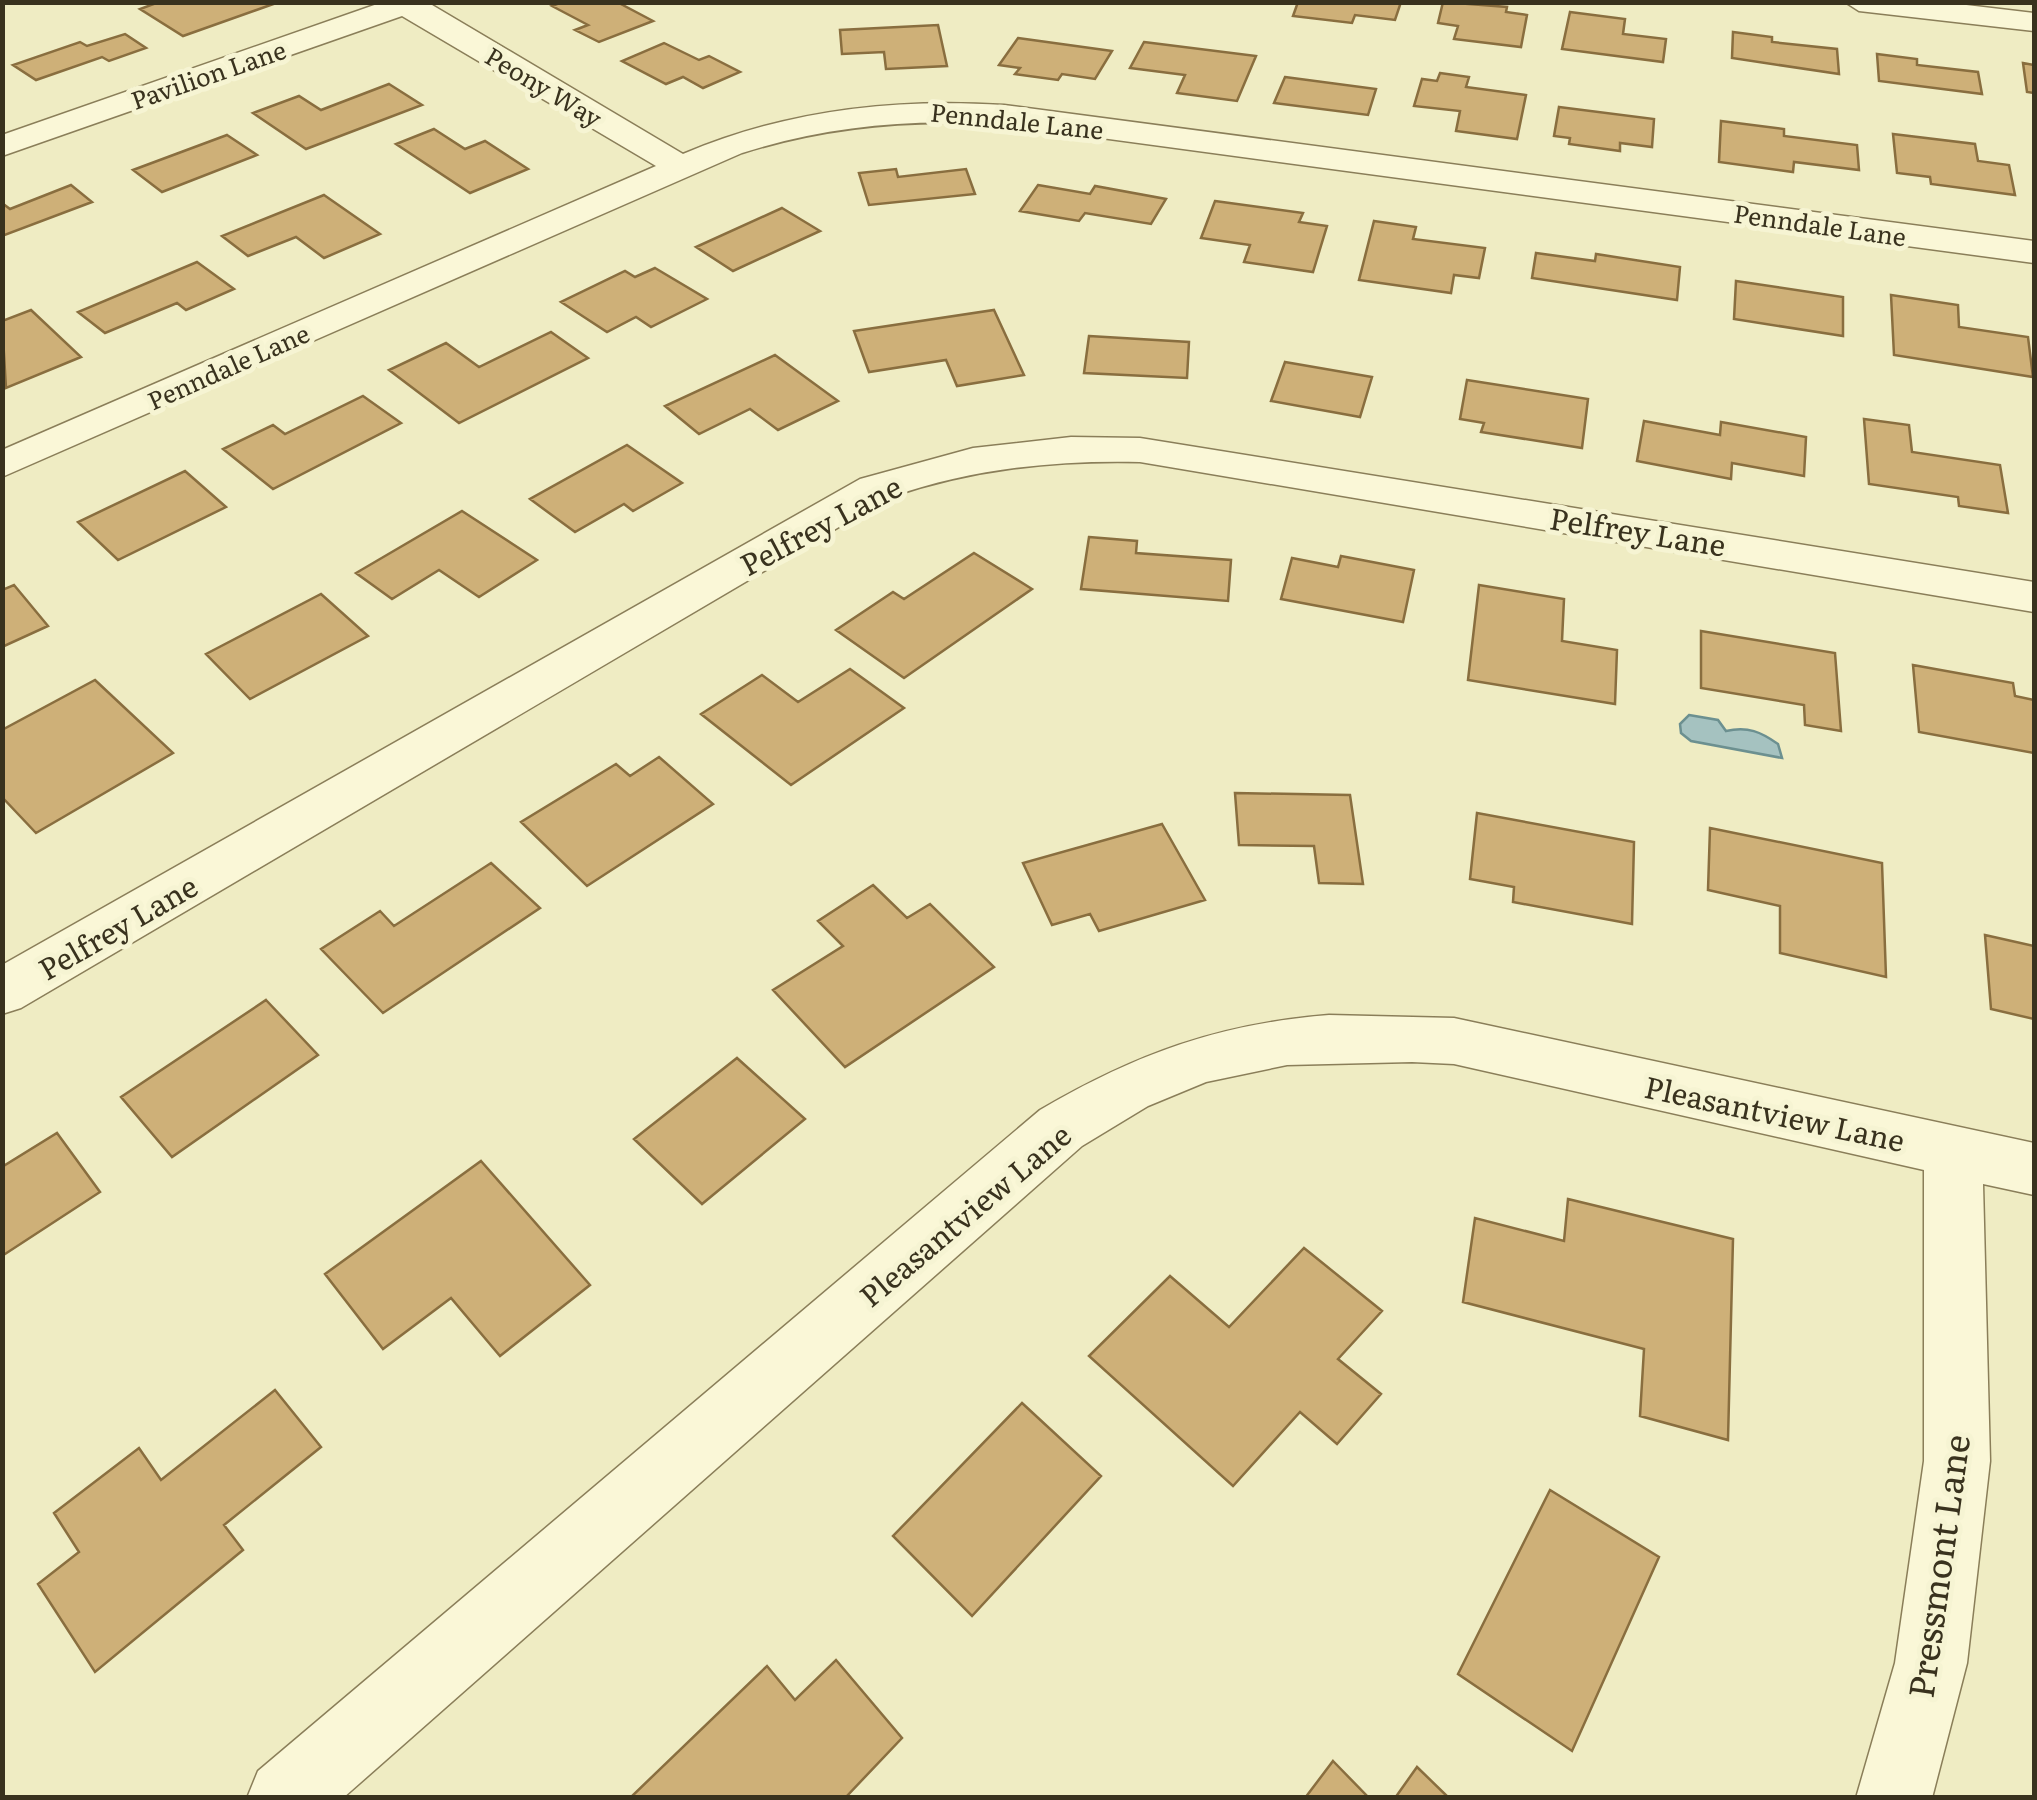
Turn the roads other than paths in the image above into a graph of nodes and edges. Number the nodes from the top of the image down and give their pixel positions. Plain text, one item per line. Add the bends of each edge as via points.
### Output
1 (1859, 2) edge
2 (409, 4) edge
3 (2034, 22) edge
4 (2, 146) edge
5 (682, 168) junction
6 (2034, 252) edge
7 (2, 465) edge
8 (2034, 597) edge
9 (2, 992) edge
10 (1953, 1151) junction
11 (2034, 1169) edge
12 (284, 1798) edge
13 (1894, 1798) edge

1 - 3 street
2 - 4 street, Pavilion Lane
2 - 5 street, Peony Way
5 - 6 street, Penndale Lane via 818,120 958,111
5 - 7 street, Penndale Lane
8 - 9 street, Pelfrey Lane via 1140,450 1086,447 980,456 875,488
10 - 11 street, Pleasantview Lane
10 - 12 street, Pleasantview Lane via 1454,1041 1368,1035 1284,1041 1184,1067 1130,1088 1061,1128
10 - 13 street, Pressmont Lane via 1957,1461 1932,1663

